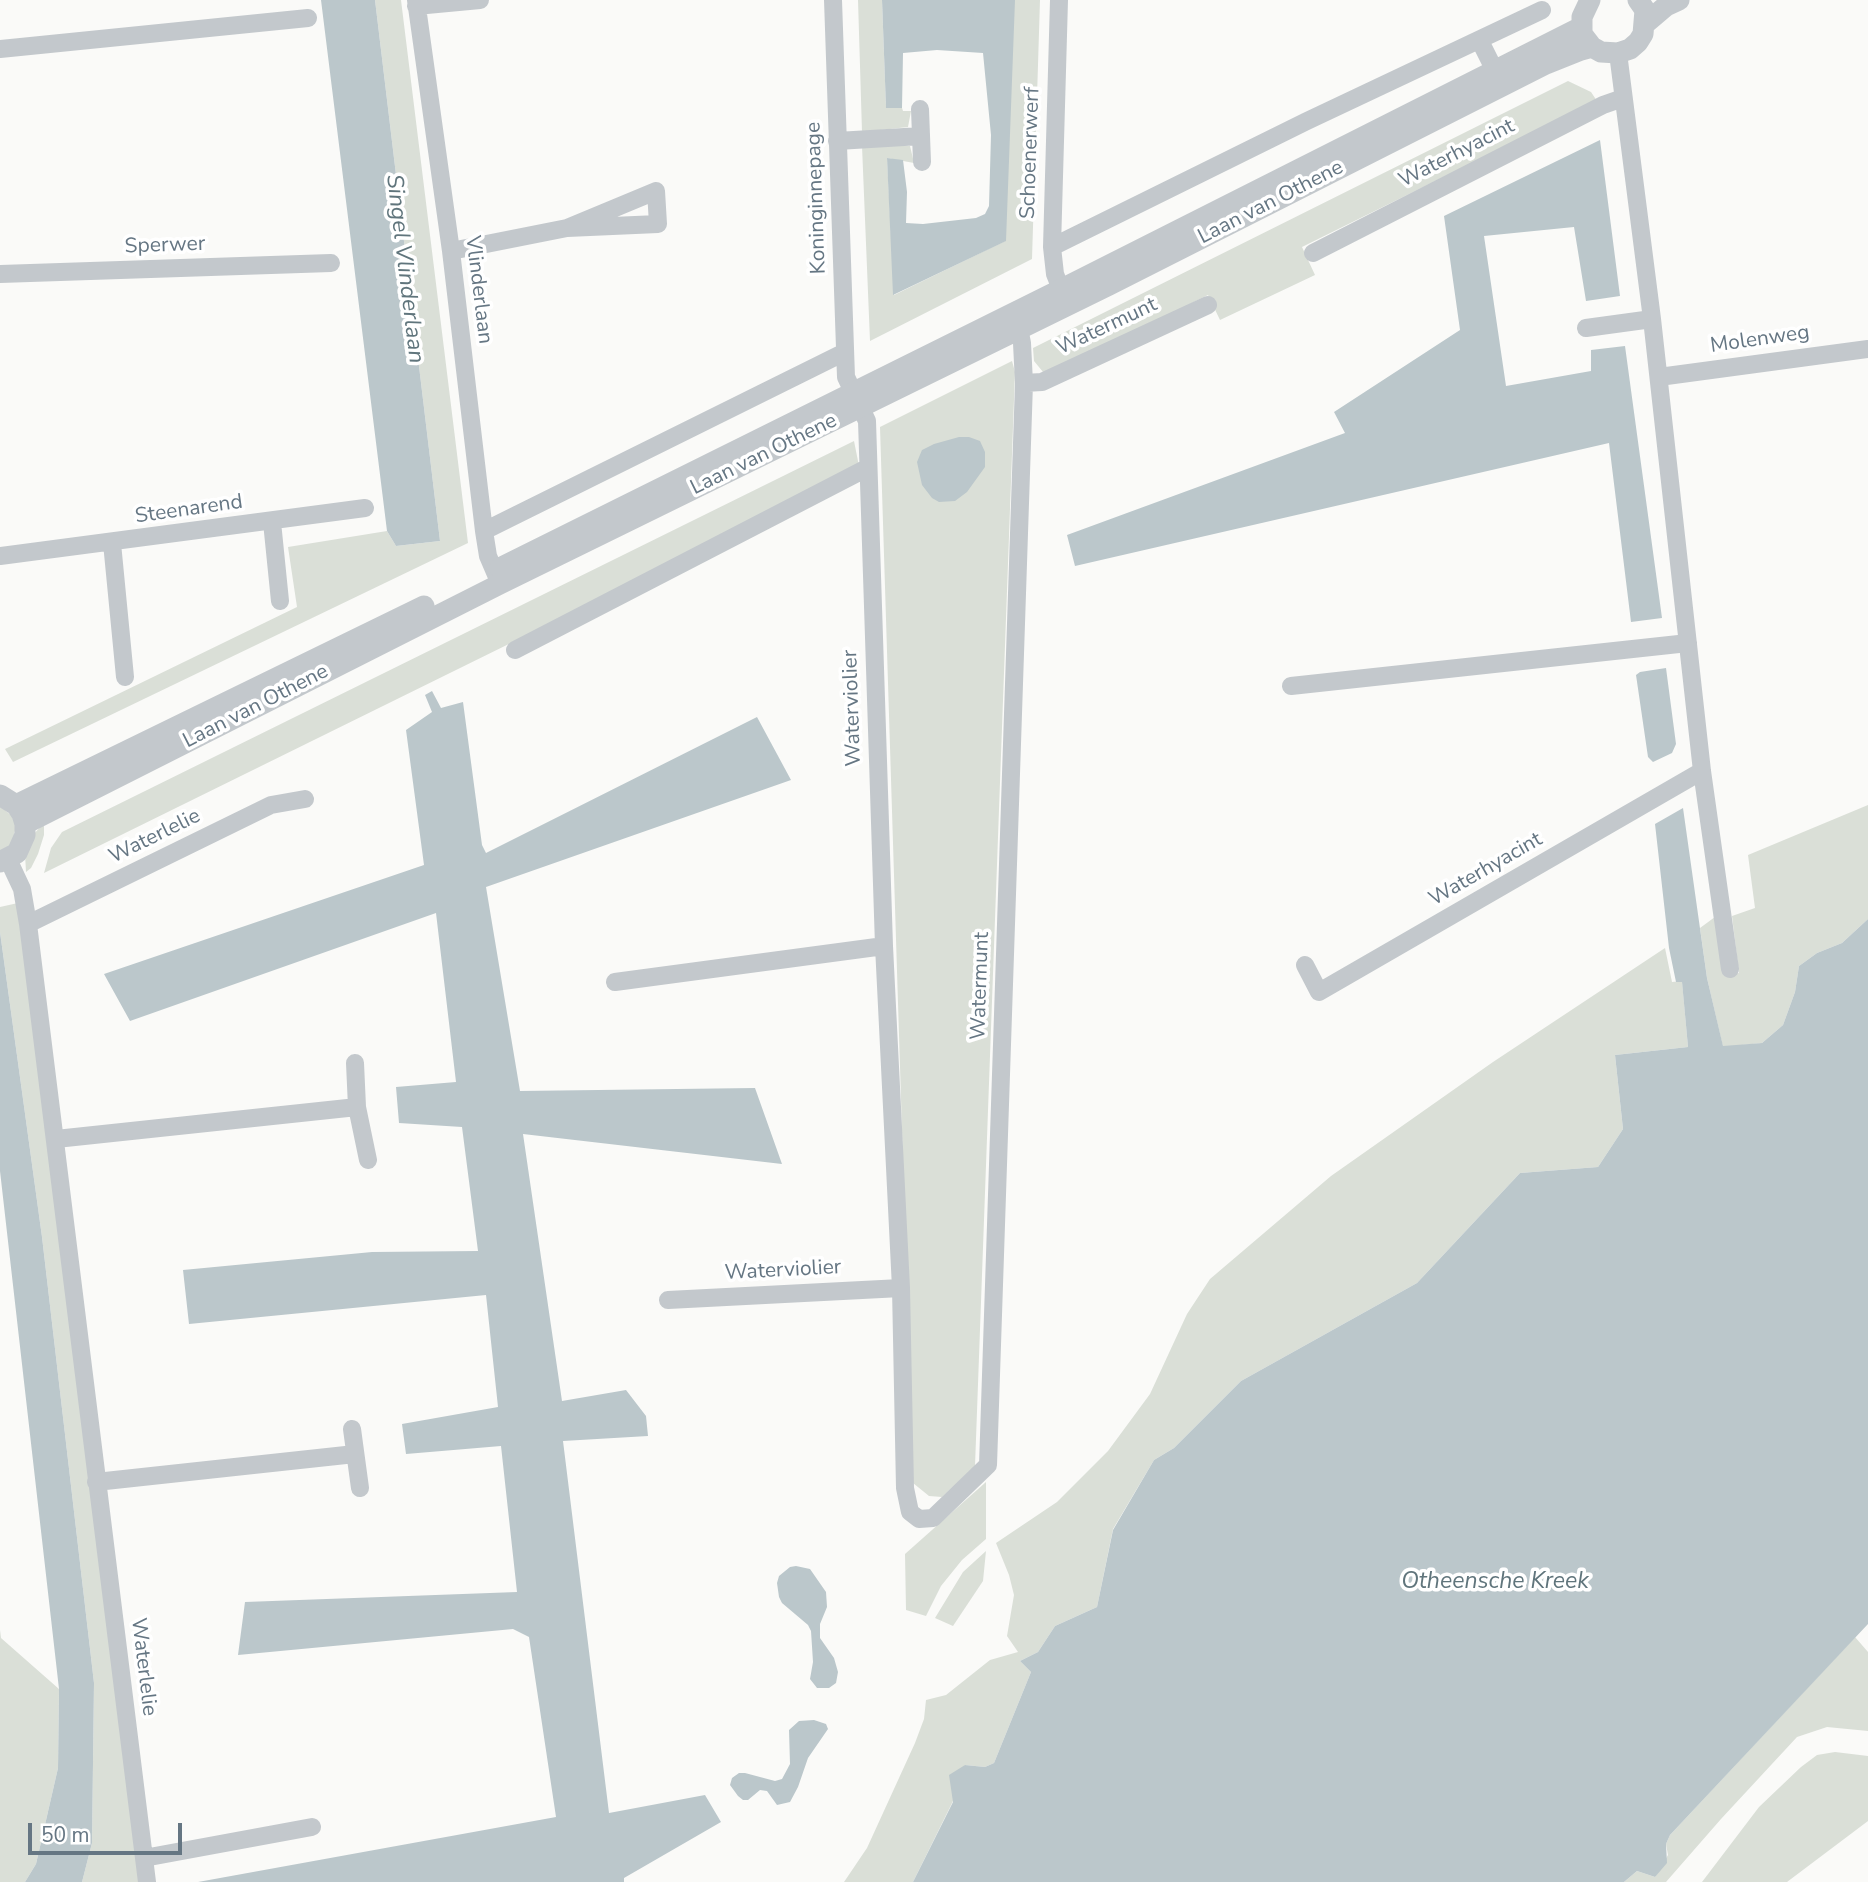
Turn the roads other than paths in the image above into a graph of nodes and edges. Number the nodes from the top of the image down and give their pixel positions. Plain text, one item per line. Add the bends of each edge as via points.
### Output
1 (480, 0) edge
2 (833, 0) edge
3 (1059, 0) edge
4 (1590, 0) edge
5 (1638, 0) edge
6 (1679, 0) edge
7 (416, 3) edge
8 (1542, 10) dead end
9 (308, 18) dead end
10 (1646, 23) junction
11 (1581, 27) junction
12 (1479, 41) junction
13 (1592, 47) junction
14 (0, 49) edge
15 (1618, 53) junction
16 (1499, 78) junction
17 (1623, 98) junction
18 (920, 109) dead end
19 (921, 136) junction
20 (837, 141) junction
21 (922, 162) dead end
22 (567, 228) junction
23 (1052, 247) junction
24 (451, 251) junction
25 (1313, 253) dead end
26 (331, 263) dead end
27 (0, 274) edge
28 (1064, 298) junction
29 (1208, 305) dead end
30 (1652, 319) junction
31 (1017, 320) junction
32 (1586, 328) dead end
33 (1868, 349) edge
34 (845, 352) junction
35 (1659, 377) junction
36 (1024, 383) junction
37 (857, 400) junction
38 (867, 468) junction
39 (365, 508) dead end
40 (272, 522) junction
41 (484, 531) junction
42 (112, 543) junction
43 (0, 556) edge
44 (497, 577) junction
45 (280, 601) dead end
46 (1688, 643) junction
47 (515, 650) dead end
48 (125, 677) dead end
49 (1291, 686) dead end
50 (1702, 771) junction
51 (305, 799) dead end
52 (8, 800) edge
53 (25, 824) junction
54 (4, 861) edge
55 (28, 924) junction
56 (884, 946) junction
57 (1305, 965) dead end
58 (1730, 969) dead end
59 (615, 982) dead end
60 (355, 1063) dead end
61 (357, 1107) junction
62 (56, 1139) junction
63 (369, 1160) dead end
64 (901, 1288) junction
65 (667, 1300) dead end
66 (352, 1429) dead end
67 (355, 1454) junction
68 (96, 1482) junction
69 (360, 1488) dead end
70 (905, 1488) joint
71 (312, 1827) dead end
72 (144, 1858) junction
73 (147, 1882) edge

1 - 7 street
2 - 20 street, Koninginnepage
3 - 23 street, Schoenerwerf
4 - 11 street
5 - 10 street
6 - 10 street
7 - 24 street, Vlinderlaan
8 - 12 street
9 - 14 street
10 - 15 street via 1638,43
11 - 13 street
11 - 16 street, Laan van Othene
12 - 16 street
12 - 23 street
13 - 15 street
13 - 16 street, Laan van Othene
15 - 17 street
16 - 28 street, Laan van Othene
17 - 25 street, Waterhyacint
17 - 30 street
18 - 19 street
19 - 20 street
19 - 21 street
20 - 34 street, Koninginnepage
22 - 22 street via 658,224 656,191 580,223
22 - 24 street
23 - 28 street, Schoenerwerf
24 - 41 street, Vlinderlaan
26 - 27 street, Sperwer
28 - 31 street, Laan van Othene
29 - 36 street, Watermunt via 1042,382
30 - 32 street
30 - 35 street
31 - 36 street, Watermunt
31 - 37 street, Laan van Othene
33 - 35 street, Molenweg
34 - 37 street, Koninginnepage via 846,377
34 - 41 street
35 - 46 street
36 - 70 street, Watermunt via 988,1465 933,1518 919,1519 910,1511
37 - 38 street, Waterviolier via 867,421
37 - 44 street, Laan van Othene
38 - 47 street
38 - 56 street, Waterviolier
39 - 40 street, Steenarend
40 - 42 street, Steenarend
40 - 45 street, Steenarend
41 - 44 street, Vlinderlaan
42 - 43 street, Steenarend
42 - 48 street, Steenarend
44 - 52 street, Laan van Othene
44 - 53 street, Laan van Othene
46 - 49 street
46 - 50 street
50 - 57 street, Waterhyacint via 1319,992
50 - 58 street
51 - 55 street, Waterlelie via 271,805
52 - 53 street
53 - 54 street via 22,844
54 - 55 street, Waterlelie via 22,889
55 - 62 street, Waterlelie
56 - 59 street
56 - 64 street, Waterviolier
60 - 61 street
61 - 62 street
61 - 63 street
62 - 68 street, Waterlelie
64 - 65 street, Waterviolier
64 - 70 street, Waterviolier
66 - 67 street
67 - 68 street
67 - 69 street
68 - 72 street, Waterlelie
71 - 72 street
72 - 73 street, Waterlelie

